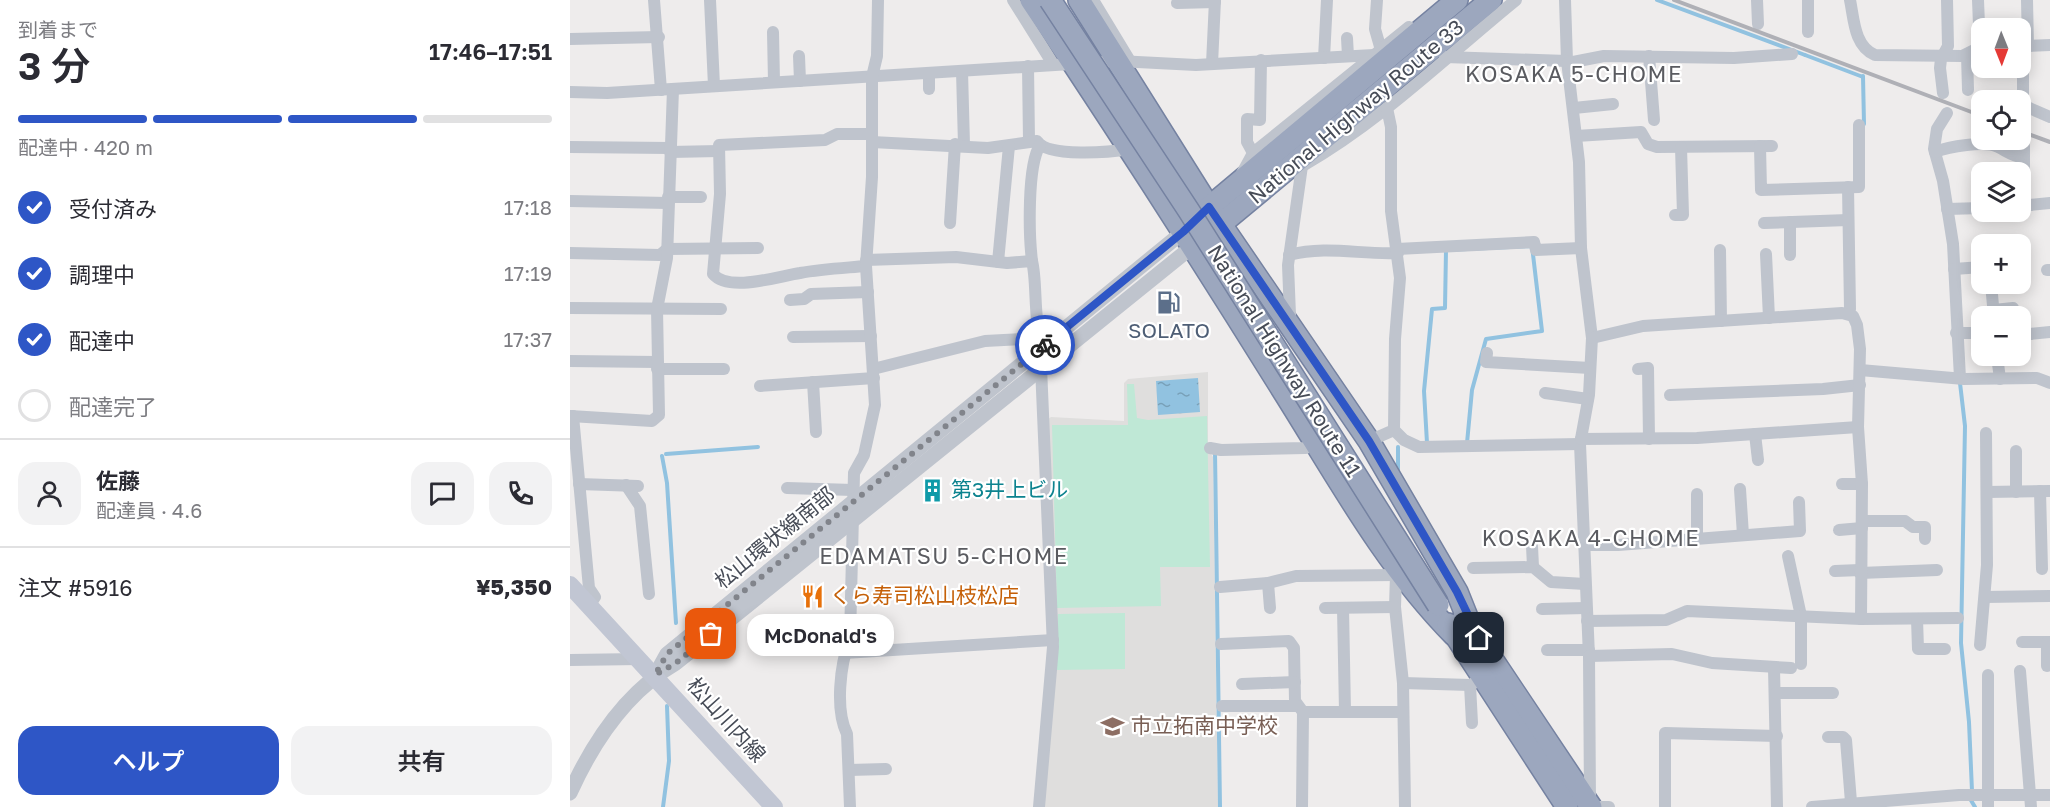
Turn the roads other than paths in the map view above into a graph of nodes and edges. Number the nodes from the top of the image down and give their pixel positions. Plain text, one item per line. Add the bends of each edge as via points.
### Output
1 (654, 0) edge
2 (711, 0) edge
3 (878, 0) edge
4 (1013, 0) edge
5 (1031, 0) edge
6 (1050, 0) edge
7 (1067, 0) edge
8 (1079, 0) edge
9 (1093, 0) edge
10 (1327, 0) edge
11 (1377, 0) edge
12 (1442, 0) edge
13 (1458, 0) edge
14 (1491, 0) edge
15 (1516, 0) edge
16 (1565, 0) edge
17 (1757, 0) edge
18 (1808, 0) edge
19 (1850, 0) edge
20 (1947, 0) edge
21 (1978, 0) edge
22 (2027, 0) edge
23 (1215, 1) edge
24 (1177, 6) edge
25 (1979, 18) edge
26 (2026, 18) edge
27 (1758, 24) dead end
28 (1804, 25) dead end
29 (772, 32) dead end
30 (658, 37) junction
31 (1347, 38) dead end
32 (570, 39) edge
33 (2050, 45) edge
34 (2031, 47) edge
35 (1377, 52) junction
36 (1792, 54) dead end
37 (1971, 54) edge
38 (1967, 55) junction
39 (800, 56) dead end
40 (1649, 56) junction
41 (1943, 56) junction
42 (1348, 57) junction
43 (1445, 57) junction
44 (1324, 58) junction
45 (1121, 60) junction
46 (1260, 60) junction
47 (1065, 61) junction
48 (1568, 62) junction
49 (1212, 64) junction
50 (1028, 66) junction
51 (962, 71) junction
52 (929, 73) junction
53 (872, 77) junction
54 (801, 81) junction
55 (774, 82) junction
56 (714, 86) junction
57 (1091, 88) junction
58 (667, 89) junction
59 (929, 89) dead end
60 (1968, 90) dead end
61 (570, 92) edge
62 (1943, 93) dead end
63 (1613, 104) dead end
64 (1387, 108) junction
65 (1574, 108) junction
66 (2031, 109) edge
67 (1947, 112) dead end
68 (2050, 117) edge
69 (1654, 120) dead end
70 (1859, 125) dead end
71 (1327, 133) junction
72 (1576, 136) junction
73 (872, 138) junction
74 (1034, 143) junction
75 (959, 145) junction
76 (1009, 146) junction
77 (570, 147) edge
78 (1681, 147) junction
79 (1130, 149) junction
80 (670, 150) junction
81 (719, 151) junction
82 (1935, 152) junction
83 (1253, 153) junction
84 (2024, 158) dead end
85 (1302, 166) junction
86 (1275, 178) junction
87 (1238, 182) junction
88 (1848, 187) junction
89 (701, 197) dead end
90 (668, 200) junction
91 (570, 201) edge
92 (2050, 202) edge
93 (2031, 205) edge
94 (1209, 207) junction
95 (1971, 208) edge
96 (1947, 209) junction
97 (1675, 215) dead end
98 (1848, 220) junction
99 (1790, 222) junction
100 (950, 223) dead end
101 (1764, 223) dead end
102 (1221, 224) junction
103 (1188, 239) junction
104 (758, 248) dead end
105 (1581, 248) junction
106 (667, 249) junction
107 (717, 250) junction
108 (1720, 250) dead end
109 (1398, 251) junction
110 (570, 254) edge
111 (1766, 254) dead end
112 (1289, 255) junction
113 (1791, 255) dead end
114 (1032, 261) junction
115 (998, 262) junction
116 (866, 263) junction
117 (1971, 268) edge
118 (1954, 269) junction
119 (868, 292) junction
120 (790, 300) dead end
121 (570, 308) edge
122 (657, 309) junction
123 (721, 309) dead end
124 (1848, 314) junction
125 (1769, 318) junction
126 (1720, 321) junction
127 (1287, 325) junction
128 (2050, 332) edge
129 (801, 333) dead end
130 (1956, 333) junction
131 (1971, 333) edge
132 (2031, 334) edge
133 (871, 336) junction
134 (1592, 338) junction
135 (1043, 342) junction
136 (1487, 353) dead end
137 (570, 361) edge
138 (657, 365) junction
139 (1998, 366) edge
140 (1041, 367) junction
141 (1590, 368) junction
142 (723, 369) dead end
143 (1638, 369) dead end
144 (1860, 370) junction
145 (874, 374) junction
146 (1960, 378) junction
147 (2000, 379) junction
148 (813, 382) junction
149 (2050, 383) edge
150 (1860, 385) junction
151 (760, 386) dead end
152 (1545, 393) dead end
153 (1670, 395) dead end
154 (1588, 399) junction
155 (571, 416) edge
156 (1858, 427) junction
157 (1394, 430) junction
158 (816, 432) dead end
159 (1986, 433) dead end
160 (1755, 434) junction
161 (1649, 439) junction
162 (1369, 441) junction
163 (1580, 442) junction
164 (1316, 444) junction
165 (1210, 448) dead end
166 (2016, 451) dead end
167 (1758, 460) dead end
168 (579, 484) junction
169 (1842, 484) dead end
170 (1862, 484) junction
171 (787, 488) dead end
172 (1740, 489) dead end
173 (2045, 491) edge
174 (1987, 492) junction
175 (2016, 492) junction
176 (1697, 494) dead end
177 (852, 496) junction
178 (1799, 502) dead end
179 (851, 520) junction
180 (1862, 525) junction
181 (1839, 530) dead end
182 (1743, 535) junction
183 (1697, 538) junction
184 (1925, 539) dead end
185 (1583, 545) junction
186 (1532, 546) dead end
187 (1788, 556) dead end
188 (1533, 567) junction
189 (1473, 568) dead end
190 (2042, 569) dead end
191 (1936, 570) dead end
192 (1835, 571) dead end
193 (1860, 572) junction
194 (1398, 573) junction
195 (1268, 584) junction
196 (1585, 584) junction
197 (570, 585) edge
198 (1220, 587) dead end
199 (649, 594) dead end
200 (2050, 596) edge
201 (1985, 597) junction
202 (1445, 602) junction
203 (589, 606) junction
204 (1395, 607) junction
205 (1270, 608) dead end
206 (1325, 608) dead end
207 (1343, 608) junction
208 (1542, 609) dead end
209 (1586, 615) junction
210 (1801, 616) junction
211 (1958, 618) dead end
212 (1861, 619) junction
213 (1917, 619) junction
214 (1463, 631) junction
215 (1053, 640) junction
216 (2022, 642) dead end
217 (2048, 642) edge
218 (1221, 644) dead end
219 (1979, 645) dead end
220 (1547, 650) dead end
221 (844, 653) junction
222 (1589, 653) junction
223 (1940, 653) dead end
224 (640, 659) junction
225 (570, 660) edge
226 (2047, 666) dead end
227 (1774, 668) junction
228 (2020, 671) dead end
229 (655, 675) junction
230 (1988, 675) dead end
231 (1476, 681) junction
232 (1294, 682) junction
233 (1403, 683) junction
234 (1242, 684) dead end
235 (1776, 693) junction
236 (1833, 693) dead end
237 (1222, 706) dead end
238 (1300, 709) junction
239 (1345, 712) junction
240 (1403, 712) junction
241 (1472, 723) dead end
242 (1776, 736) junction
243 (1828, 737) dead end
244 (886, 769) dead end
245 (849, 770) junction
246 (570, 793) edge
247 (2050, 795) edge
248 (1988, 801) edge
249 (2030, 801) edge
250 (1851, 802) junction
251 (774, 807) edge
252 (850, 807) edge
253 (1039, 807) edge
254 (1302, 807) edge
255 (1405, 807) edge
256 (1567, 807) edge
257 (1590, 807) edge
258 (1609, 807) edge
259 (1665, 807) edge
260 (1777, 807) edge
261 (1812, 807) edge

1 - 30 street
2 - 56 street
3 - 53 street via 877,56
4 - 47 street
5 - 47 highway, National Highway Route 11
6 - 202 highway, National Highway Route 11, bridge
7 - 202 highway, National Highway Route 11
8 - 45 highway, National Highway Route 11
9 - 45 street
10 - 44 street
11 - 35 street
12 - 35 street
13 - 71 highway, National Highway Route 33
14 - 71 highway, National Highway Route 33
15 - 43 street
16 - 48 street
17 - 27 street
18 - 28 street
19 - 41 street via 1866,51 1875,55
20 - 41 street via 1948,46
21 - 25 street
22 - 26 street
23 - 24 street
23 - 49 street
29 - 55 street
30 - 32 street
30 - 58 street
31 - 42 street
33 - 34 street
35 - 42 street
35 - 83 street
36 - 40 street via 1670,59
37 - 38 street
38 - 41 street
38 - 60 street
39 - 54 street
40 - 48 street via 1592,57
40 - 69 street
41 - 62 street
42 - 44 street
43 - 48 street
43 - 64 street
44 - 46 street
45 - 47 street
45 - 49 street
45 - 57 street
45 - 94 highway, National Highway Route 11
46 - 49 street
46 - 83 street via 1260,120 1246,120 1247,142
47 - 50 street
47 - 57 highway, National Highway Route 11
48 - 65 street
50 - 51 street
50 - 74 street
51 - 52 street
51 - 75 street
52 - 53 street
52 - 59 street
53 - 54 street
53 - 73 street
54 - 55 street
55 - 56 street
56 - 58 street
57 - 79 highway, National Highway Route 11
58 - 61 street
58 - 80 street
63 - 65 street
64 - 71 street
64 - 109 street via 1391,127 1391,211
65 - 72 street
66 - 68 street
67 - 82 street via 1937,129
70 - 88 street via 1859,187
71 - 85 street
71 - 86 highway, National Highway Route 33
71 - 87 highway, National Highway Route 33
72 - 78 street via 1641,132 1653,147
72 - 105 street
73 - 75 street
73 - 81 street via 837,134 825,140 719,145
73 - 116 street
74 - 76 street
74 - 79 street via 1084,153
74 - 114 street via 1029,224
75 - 76 street
75 - 100 street
76 - 115 street
77 - 80 street
78 - 88 street via 1766,146 1761,190
78 - 97 street via 1683,215
79 - 103 highway, National Highway Route 11
80 - 81 street
80 - 90 street
81 - 107 street
82 - 84 street via 1954,146 1974,151 1991,145
82 - 96 street
83 - 87 street
85 - 86 street
85 - 112 street
86 - 102 highway, National Highway Route 33
87 - 94 highway, National Highway Route 33
88 - 98 street
89 - 90 street
90 - 91 street
90 - 106 street
92 - 93 street
94 - 102 highway, National Highway Route 11
94 - 103 highway, National Highway Route 33
95 - 96 street
96 - 118 street
98 - 99 street
98 - 124 street
99 - 101 street
99 - 113 street
102 - 103 highway, National Highway Route 33
102 - 127 highway, National Highway Route 11
103 - 135 street, 松山環状線南部
103 - 140 street, 松山環状線南部
103 - 164 highway, National Highway Route 11
104 - 107 street via 745,244
105 - 109 street via 1536,250 1534,242
105 - 134 street
106 - 107 street
106 - 110 street via 660,255
106 - 122 street
107 - 116 street via 714,274 724,282 759,282
108 - 126 street
109 - 112 street via 1376,254 1347,249
109 - 157 street
111 - 125 street
112 - 127 street
114 - 115 street
114 - 135 street
115 - 116 street via 956,257
116 - 119 street
117 - 118 street
118 - 130 street
119 - 120 street via 811,294
119 - 133 street
121 - 122 street
122 - 123 street
122 - 138 street
124 - 125 street
124 - 144 street via 1857,325
125 - 126 street
126 - 134 street via 1642,326
127 - 162 highway, National Highway Route 11
128 - 132 street
129 - 133 street
130 - 131 street
130 - 146 street
133 - 145 street
134 - 141 street
135 - 145 street via 985,341
135 - 177 street, 松山環状線南部
136 - 141 street via 1486,362
137 - 138 street
138 - 142 street
138 - 155 street via 656,420
139 - 147 street
140 - 179 street, 松山環状線南部
140 - 215 street
141 - 154 street
143 - 161 street via 1648,368
144 - 146 street
144 - 150 street
145 - 148 street
145 - 177 street via 875,405 864,455 854,473
146 - 147 street
147 - 149 street via 2037,378
148 - 151 street
148 - 158 street
150 - 153 street
150 - 156 street
152 - 154 street
154 - 163 street
155 - 168 street
156 - 160 street
156 - 170 street
157 - 162 street
157 - 163 street via 1419,447
159 - 174 street
160 - 161 street
160 - 167 street
161 - 163 street
162 - 214 highway, National Highway Route 11 via 1457,592
163 - 185 street
164 - 165 street via 1305,448
164 - 194 highway, National Highway Route 11
166 - 175 street
168 - 199 street via 632,486 640,506
168 - 203 street via 589,588 596,597
169 - 170 street
170 - 180 street
171 - 177 street
172 - 182 street
173 - 175 street
173 - 190 street
174 - 175 street
174 - 201 street
176 - 183 street
177 - 179 street
177 - 229 street, 松山環状線南部 via 667,654
178 - 182 street via 1800,531
179 - 221 street via 850,639
179 - 229 street, 松山環状線南部 via 676,663
180 - 181 street
180 - 184 street via 1905,522 1925,527
180 - 193 street
182 - 183 street
183 - 185 street
185 - 196 street
186 - 188 street
187 - 210 street
188 - 189 street
188 - 196 street via 1541,583
191 - 193 street
192 - 193 street
193 - 212 street
194 - 195 street via 1296,576
194 - 204 street
194 - 214 highway, National Highway Route 11 via 1432,612
195 - 198 street
195 - 205 street
196 - 209 street
197 - 203 main road, 松山川内線
200 - 201 street
201 - 219 street
202 - 214 highway, National Highway Route 11
203 - 224 main road, 松山川内線
204 - 207 street
204 - 233 street
206 - 207 street
207 - 239 street
208 - 209 street
209 - 210 street via 1666,620 1687,611
209 - 222 street
210 - 212 street
210 - 227 street via 1796,666
211 - 213 street
212 - 213 street
213 - 223 street via 1918,649
214 - 231 highway, National Highway Route 11
214 - 257 highway, National Highway Route 11
215 - 221 street
215 - 253 street
216 - 217 street
217 - 226 street
218 - 232 street via 1289,641 1294,648
220 - 222 street
221 - 245 street via 841,682
222 - 227 street via 1672,654 1712,663
222 - 257 street
224 - 225 street
224 - 229 main road, 松山川内線
227 - 235 street
228 - 249 street
229 - 246 street via 606,729
229 - 251 main road, 松山川内線
230 - 248 street
231 - 233 street
231 - 241 street
231 - 256 highway, National Highway Route 11
232 - 234 street
232 - 238 street
233 - 240 street
235 - 236 street
235 - 242 street
237 - 238 street
238 - 239 street
238 - 254 street
239 - 240 street
240 - 255 street
242 - 259 street via 1665,733
242 - 260 street
243 - 250 street via 1846,740
244 - 245 street
245 - 252 street
247 - 249 street
248 - 249 street
248 - 250 street
250 - 261 street
257 - 258 street

